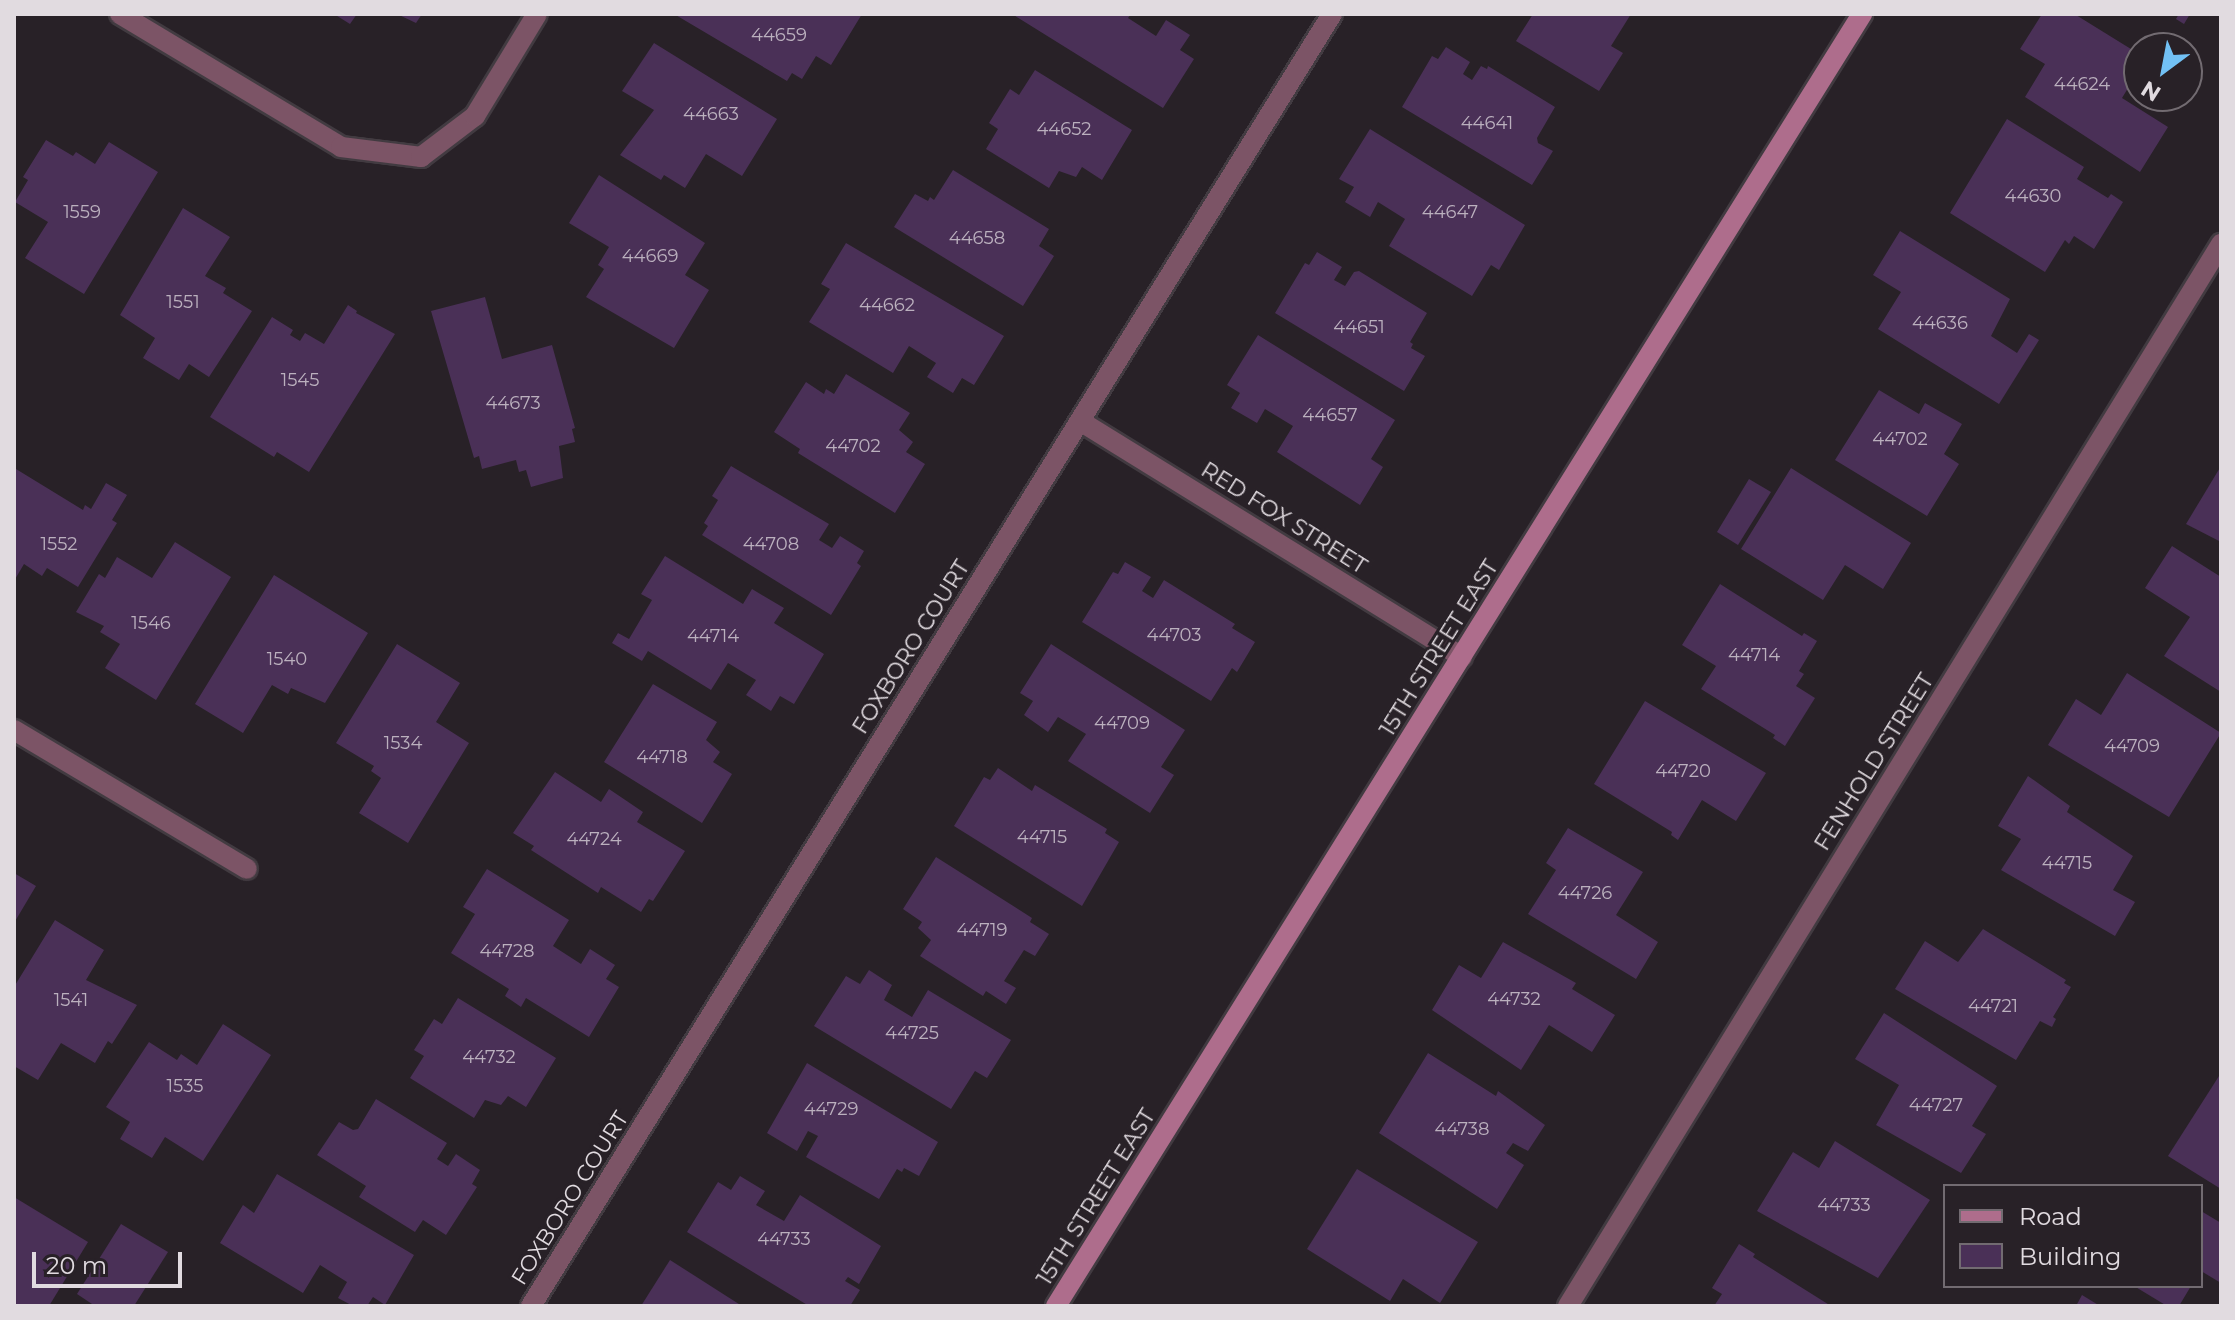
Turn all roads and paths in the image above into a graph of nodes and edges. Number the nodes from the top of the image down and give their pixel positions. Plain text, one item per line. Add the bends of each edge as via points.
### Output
1 (120, 14) edge
2 (537, 14) edge
3 (1332, 14) edge
4 (1862, 14) edge
5 (2221, 244) edge
6 (1080, 421) junction
7 (1462, 657) junction
8 (14, 730) edge
9 (247, 869) dead end
10 (531, 1306) edge
11 (1056, 1306) edge
12 (1568, 1306) edge

1 - 2 street via 341,147 421,157 475,116
3 - 6 street, FOXBORO COURT
4 - 7 street, 15TH STREET EAST
5 - 12 street, FENHOLD STREET
6 - 7 street, RED FOX STREET
6 - 10 street, FOXBORO COURT
7 - 11 street, 15TH STREET EAST
8 - 9 street

